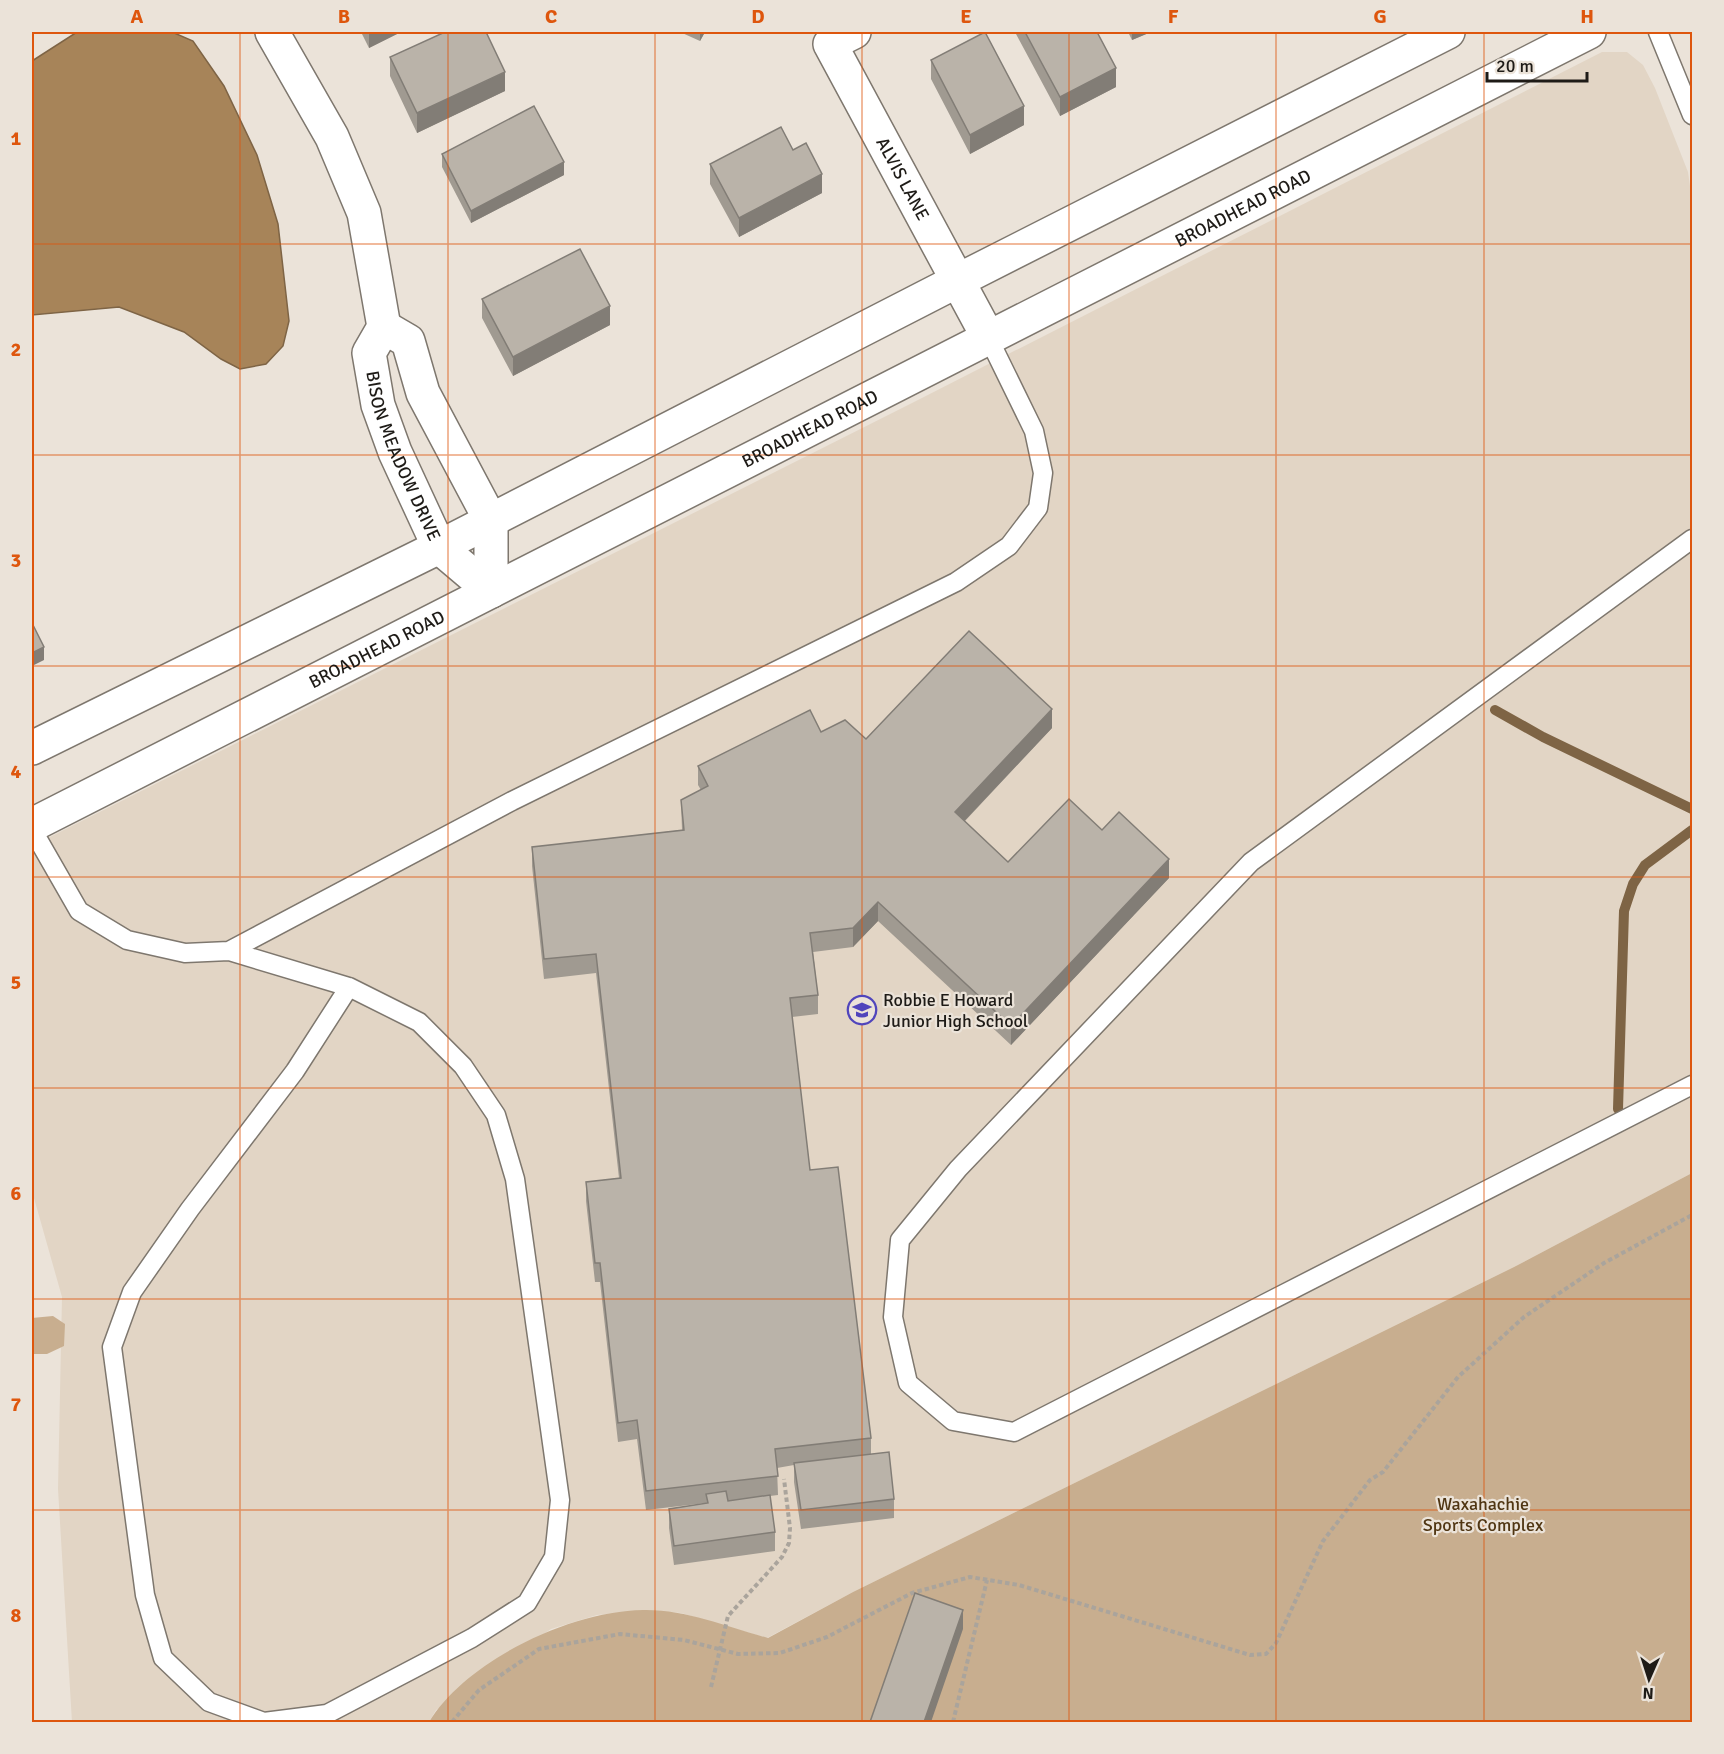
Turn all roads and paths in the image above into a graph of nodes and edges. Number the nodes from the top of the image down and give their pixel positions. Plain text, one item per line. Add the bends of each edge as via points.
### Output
1 (272, 32) edge
2 (854, 32) edge
3 (1448, 32) edge
4 (1589, 32) edge
5 (1658, 32) edge
6 (1692, 115) edge
7 (957, 281) junction
8 (384, 327) junction
9 (988, 338) junction
10 (491, 521) junction
11 (1692, 539) edge
12 (439, 547) junction
13 (491, 591) junction
14 (32, 748) edge
15 (32, 827) edge
16 (229, 951) junction
17 (350, 987) junction
18 (1692, 1085) edge
19 (1692, 1215) edge
20 (784, 1479) dead end
21 (987, 1580) junction
22 (720, 1649) junction
23 (711, 1687) dead end
24 (452, 1722) edge
25 (953, 1722) edge

1 - 8 street via 332,137 364,213
2 - 7 street, ALVIS LANE via 830,44
3 - 7 street
4 - 9 street, BROADHEAD ROAD
5 - 6 lane
7 - 9 street, ALVIS LANE
7 - 10 street
8 - 10 street via 408,341 423,393
8 - 12 street, BISON MEADOW DRIVE via 369,353 378,405 394,452
9 - 13 street, BROADHEAD ROAD
9 - 16 lane via 1034,431 1043,473 1038,508 1010,546 956,582 512,801
10 - 12 street
10 - 13 street
11 - 18 lane via 1251,862 958,1169 900,1240 893,1317 908,1383 953,1421 1014,1432
12 - 13 street, BISON MEADOW DRIVE
12 - 14 street
13 - 15 street, BROADHEAD ROAD
15 - 16 lane via 79,911 127,940 185,953
16 - 17 lane
17 - 17 lane via 419,1022 463,1066 496,1115 515,1179 560,1500 554,1557 527,1603 472,1638 327,1714 264,1722 209,1702 163,1658 145,1595 112,1347 132,1292 296,1071
19 - 21 path via 1604,1263 1524,1317 1458,1377 1323,1541 1276,1643 1266,1654 1250,1655 1019,1585
20 - 22 path via 789,1543 782,1557 728,1616
21 - 22 path via 970,1577 912,1593 827,1637 780,1653 738,1654
21 - 25 path
22 - 23 path
22 - 24 path via 684,1640 620,1634 539,1649 479,1690

